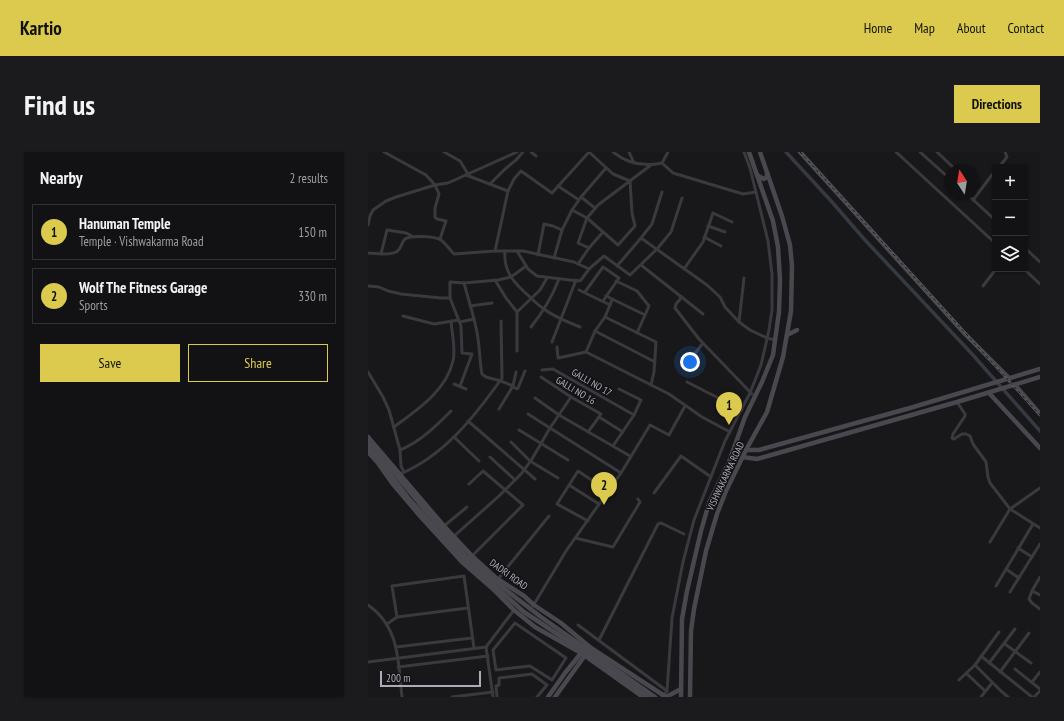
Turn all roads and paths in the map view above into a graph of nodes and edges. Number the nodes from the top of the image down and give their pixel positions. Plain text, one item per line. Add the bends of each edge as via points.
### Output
1 (384, 152) edge
2 (444, 152) edge
3 (517, 152) edge
4 (523, 152) edge
5 (531, 152) edge
6 (613, 152) edge
7 (629, 152) edge
8 (668, 152) edge
9 (744, 152) edge
10 (749, 152) edge
11 (760, 152) edge
12 (800, 152) edge
13 (896, 152) edge
14 (920, 152) edge
15 (937, 152) edge
16 (1005, 152) edge
17 (536, 156) dead end
18 (634, 163) junction
19 (662, 163) junction
20 (950, 164) edge
21 (1001, 164) edge
22 (651, 166) junction
23 (606, 168) junction
24 (767, 173) junction
25 (944, 173) edge
26 (467, 174) junction
27 (757, 174) junction
28 (992, 176) edge
29 (630, 181) junction
30 (490, 184) junction
31 (435, 185) junction
32 (558, 186) junction
33 (772, 187) junction
34 (508, 191) junction
35 (762, 191) junction
36 (980, 191) edge
37 (662, 192) dead end
38 (756, 192) junction
39 (682, 198) dead end
40 (580, 199) junction
41 (973, 200) edge
42 (595, 208) junction
43 (572, 210) junction
44 (992, 217) edge
45 (587, 218) junction
46 (732, 222) dead end
47 (368, 225) edge
48 (708, 226) junction
49 (562, 230) junction
50 (603, 232) junction
51 (725, 232) dead end
52 (412, 236) junction
53 (704, 237) junction
54 (641, 238) junction
55 (440, 239) junction
56 (992, 240) edge
57 (721, 246) dead end
58 (589, 248) junction
59 (657, 249) junction
60 (495, 251) junction
61 (505, 251) junction
62 (517, 251) junction
63 (1028, 251) edge
64 (368, 253) edge
65 (381, 254) junction
66 (538, 255) junction
67 (554, 258) junction
68 (1040, 262) edge
69 (578, 264) junction
70 (641, 265) junction
71 (526, 266) junction
72 (617, 266) junction
73 (684, 268) junction
74 (589, 269) junction
75 (994, 272) edge
76 (1027, 272) edge
77 (511, 277) junction
78 (547, 278) junction
79 (744, 278) dead end
80 (560, 279) junction
81 (495, 280) junction
82 (576, 280) junction
83 (616, 281) junction
84 (464, 283) junction
85 (1040, 284) edge
86 (368, 286) edge
87 (983, 286) dead end
88 (579, 290) dead end
89 (585, 292) junction
90 (606, 296) junction
91 (450, 298) junction
92 (531, 298) junction
93 (682, 298) junction
94 (612, 300) junction
95 (603, 301) junction
96 (492, 303) dead end
97 (610, 305) junction
98 (470, 306) junction
99 (544, 310) junction
100 (517, 312) junction
101 (703, 314) dead end
102 (645, 315) junction
103 (403, 316) dead end
104 (605, 316) junction
105 (474, 319) junction
106 (560, 319) junction
107 (451, 321) junction
108 (460, 321) junction
109 (501, 321) dead end
110 (739, 322) junction
111 (531, 327) dead end
112 (580, 327) dead end
113 (797, 330) dead end
114 (595, 331) junction
115 (637, 333) junction
116 (787, 335) junction
117 (767, 338) junction
118 (775, 340) junction
119 (552, 342) dead end
120 (703, 343) junction
121 (557, 347) dead end
122 (517, 351) dead end
123 (586, 352) junction
124 (690, 360) dead end
125 (655, 362) junction
126 (1040, 369) edge
127 (542, 370) dead end
128 (525, 371) dead end
129 (368, 372) edge
130 (516, 372) dead end
131 (541, 377) dead end
132 (1040, 377) edge
133 (1008, 378) junction
134 (500, 381) junction
135 (687, 382) dead end
136 (454, 384) dead end
137 (651, 385) junction
138 (1014, 385) junction
139 (460, 386) junction
140 (513, 387) junction
141 (466, 388) dead end
142 (619, 389) dead end
143 (990, 392) junction
144 (753, 395) junction
145 (571, 397) junction
146 (535, 398) dead end
147 (957, 402) junction
148 (685, 406) junction
149 (499, 409) dead end
150 (742, 410) junction
151 (451, 411) dead end
152 (528, 414) dead end
153 (1040, 414) edge
154 (559, 415) junction
155 (634, 415) junction
156 (599, 417) junction
157 (468, 421) junction
158 (394, 427) junction
159 (550, 428) junction
160 (519, 430) dead end
161 (588, 432) junction
162 (623, 432) junction
163 (730, 432) junction
164 (368, 437) edge
165 (454, 437) junction
166 (368, 441) edge
167 (511, 442) dead end
168 (541, 444) junction
169 (368, 446) edge
170 (613, 446) junction
171 (1040, 448) edge
172 (400, 450) junction
173 (746, 450) junction
174 (368, 452) edge
175 (630, 456) junction
176 (490, 457) dead end
177 (742, 457) junction
178 (568, 460) dead end
179 (478, 461) dead end
180 (530, 461) junction
181 (395, 468) junction
182 (524, 470) junction
183 (402, 473) junction
184 (621, 473) junction
185 (386, 474) junction
186 (711, 477) junction
187 (558, 478) dead end
188 (535, 479) dead end
189 (515, 480) junction
190 (469, 484) dead end
191 (569, 485) junction
192 (1040, 488) edge
193 (506, 490) junction
194 (608, 491) junction
195 (705, 492) junction
196 (654, 493) dead end
197 (713, 494) junction
198 (638, 498) dead end
199 (599, 504) junction
200 (467, 507) dead end
201 (1010, 509) junction
202 (549, 516) dead end
203 (588, 521) junction
204 (1033, 524) junction
205 (444, 526) junction
206 (1040, 528) edge
207 (684, 534) dead end
208 (454, 536) junction
209 (575, 538) junction
210 (990, 542) dead end
211 (446, 543) junction
212 (1040, 544) edge
213 (1018, 548) junction
214 (472, 556) junction
215 (1032, 557) junction
216 (1006, 569) junction
217 (1040, 577) edge
218 (1019, 578) junction
219 (498, 579) junction
220 (996, 586) dead end
221 (1032, 591) junction
222 (1010, 592) dead end
223 (1040, 595) edge
224 (368, 605) edge
225 (534, 605) junction
226 (468, 608) junction
227 (1040, 609) edge
228 (514, 610) junction
229 (397, 617) junction
230 (524, 617) junction
231 (387, 624) junction
232 (578, 626) dead end
233 (1015, 629) dead end
234 (998, 632) dead end
235 (587, 633) junction
236 (1028, 633) dead end
237 (472, 638) junction
238 (599, 640) junction
239 (581, 641) junction
240 (1005, 644) junction
241 (396, 647) junction
242 (486, 647) junction
243 (589, 647) junction
244 (474, 648) junction
245 (1016, 652) junction
246 (583, 655) junction
247 (488, 656) junction
248 (981, 656) junction
249 (397, 658) junction
250 (368, 662) edge
251 (989, 663) junction
252 (1031, 663) dead end
253 (975, 665) junction
254 (398, 667) junction
255 (558, 669) junction
256 (1015, 669) dead end
257 (1000, 672) junction
258 (1040, 672) edge
259 (565, 673) junction
260 (966, 673) junction
261 (958, 680) dead end
262 (643, 682) junction
263 (992, 682) junction
264 (1032, 682) junction
265 (681, 689) junction
266 (667, 690) junction
267 (1040, 690) edge
268 (985, 691) junction
269 (493, 692) junction
270 (636, 692) junction
271 (402, 697) edge
272 (452, 697) edge
273 (493, 697) edge
274 (497, 697) edge
275 (537, 697) edge
276 (548, 697) edge
277 (555, 697) edge
278 (643, 697) edge
279 (648, 697) edge
280 (655, 697) edge
281 (664, 697) edge
282 (680, 697) edge
283 (690, 697) edge
284 (981, 697) edge
285 (1008, 697) edge
286 (1033, 697) edge

1 - 31 street via 426,176
2 - 26 street via 460,161
3 - 26 street
4 - 30 street
5 - 17 street
6 - 18 street via 619,158
7 - 18 street
8 - 19 street
9 - 38 street
10 - 27 main road, VISHWAKARMA ROAD
11 - 24 main road, VISHWAKARMA ROAD
12 - 133 main road
13 - 56 street
14 - 25 street
15 - 20 street
16 - 21 street via 1007,157
18 - 22 street
19 - 22 street
19 - 38 street via 673,173 743,194
22 - 29 street
23 - 29 street
23 - 32 street via 589,152
23 - 40 street
24 - 27 main road via 764,179
24 - 33 main road, VISHWAKARMA ROAD
26 - 30 street
26 - 31 street via 448,183
27 - 35 main road, VISHWAKARMA ROAD
28 - 36 street
29 - 42 street
29 - 50 street via 635,226 618,245
30 - 34 street
31 - 47 street via 386,201 373,210
31 - 55 street via 438,191 435,217 446,221
32 - 34 street via 552,193 521,171
32 - 40 street
33 - 35 main road via 766,183
33 - 116 main road, VISHWAKARMA ROAD via 790,244 791,311
34 - 60 street
35 - 118 main road, VISHWAKARMA ROAD via 778,247 780,288
37 - 54 street via 652,224
38 - 117 street via 768,241 772,274 772,310
39 - 59 street via 671,232
40 - 42 street
40 - 43 street
41 - 44 street
42 - 45 street
43 - 45 street
43 - 49 street
45 - 50 street
45 - 58 street via 578,243
46 - 48 street via 713,213
48 - 51 street
48 - 53 street
49 - 66 street via 544,224
49 - 67 street
50 - 58 street
52 - 55 street
52 - 65 street via 404,240 396,252
52 - 65 street via 387,230
53 - 57 street
53 - 73 street
54 - 59 street
54 - 72 street
55 - 60 street via 454,254
58 - 69 street
59 - 70 street
59 - 73 street
60 - 61 street
61 - 62 street
61 - 77 street via 504,259
62 - 66 street
62 - 71 street
63 - 68 street
64 - 65 street
66 - 67 street
67 - 69 street
69 - 74 street
70 - 72 street via 630,275
70 - 93 street
71 - 77 street
71 - 78 street via 537,276
72 - 74 street via 604,256
73 - 110 street via 720,297 725,308
74 - 82 street via 581,280
75 - 87 street
76 - 85 street
77 - 81 street
77 - 92 street
78 - 80 street
78 - 92 street via 540,290
79 - 110 street
80 - 82 street
80 - 99 street
81 - 84 street
81 - 100 street
82 - 106 street
83 - 89 street via 619,278 604,267
83 - 90 street
83 - 102 street via 637,291 649,306
84 - 91 street via 450,282
84 - 98 street
86 - 91 street via 401,294
88 - 89 street
89 - 95 street
90 - 94 street
90 - 95 street
91 - 108 street
92 - 99 street
92 - 100 street
93 - 101 street
93 - 120 street via 675,308
94 - 97 street
94 - 102 street
95 - 97 street
96 - 98 street
97 - 104 street
98 - 105 street
99 - 106 street
99 - 111 street
100 - 122 street
102 - 115 street
103 - 107 street via 434,324
104 - 114 street
104 - 115 street
105 - 108 street
105 - 134 street via 482,374
106 - 112 street
106 - 119 street
107 - 108 street
107 - 158 street via 454,353 446,380 424,405
108 - 139 street via 462,353 472,354
109 - 134 street
110 - 117 street
113 - 116 main road
114 - 123 street
114 - 125 street
115 - 125 street via 656,342
116 - 173 main road, VISHWAKARMA ROAD via 767,412
117 - 118 street
117 - 144 street
118 - 144 main road, VISHWAKARMA ROAD via 773,355
120 - 124 street
120 - 144 street
121 - 123 street via 558,358
123 - 137 street
125 - 137 street
126 - 133 main road
127 - 155 street, GALLI NO 17 via 553,369
128 - 140 street via 518,388
129 - 158 street via 383,397
130 - 140 street
131 - 145 street, GALLI NO 16
132 - 138 main road
133 - 173 main road via 759,450
134 - 140 street
134 - 157 street
135 - 150 street
136 - 139 street
137 - 148 street
138 - 143 main road
138 - 153 main road
139 - 141 street
140 - 149 street
142 - 155 street via 641,400
143 - 147 main road
143 - 171 main road
144 - 150 street
144 - 197 main road, VISHWAKARMA ROAD via 729,462
145 - 154 street
145 - 156 street, GALLI NO 16 via 601,414
146 - 154 street
147 - 177 main road via 756,459
147 - 201 street via 966,414 952,438 962,434 970,436 986,462 990,483
148 - 163 street
148 - 175 street via 668,435 650,425
150 - 163 street
151 - 172 street via 412,444
152 - 159 street
154 - 159 street
154 - 161 street
155 - 162 street
156 - 161 street
156 - 162 street
157 - 165 street
157 - 182 street
158 - 172 street
159 - 168 street
159 - 184 street
160 - 168 street
161 - 170 street
162 - 170 street
163 - 186 street
164 - 181 main road, DADRI ROAD
165 - 179 street
165 - 183 street via 443,448
166 - 280 main road, bridge via 466,556 542,617
167 - 180 street
168 - 178 street
168 - 180 street
169 - 279 main road, bridge via 409,499 460,555 524,612
170 - 175 street
172 - 183 street
173 - 177 main road, VISHWAKARMA ROAD
174 - 185 main road, DADRI ROAD
175 - 184 street
176 - 189 street
177 - 283 main road, VISHWAKARMA ROAD via 717,514 705,556 691,631
180 - 182 street
180 - 187 street
181 - 183 main road, DADRI ROAD
181 - 185 main road
182 - 188 street
182 - 189 street
183 - 205 main road, DADRI ROAD
184 - 194 street
185 - 211 main road, DADRI ROAD
186 - 195 street
186 - 196 street via 682,456
189 - 193 street
190 - 193 street via 483,471
191 - 194 street via 578,471
191 - 199 street
191 - 203 street via 557,504
192 - 201 street
193 - 208 street
193 - 214 street via 523,505
194 - 199 street
195 - 197 street
195 - 266 street via 694,520 672,618
197 - 265 main road, VISHWAKARMA ROAD via 701,531 682,619
198 - 209 street via 640,502 613,547
199 - 203 street
200 - 205 street
201 - 204 street
201 - 210 street
202 - 219 street
203 - 209 street
204 - 206 street
204 - 213 street
205 - 208 main road, DADRI ROAD
207 - 238 street via 661,523 658,524
208 - 211 street
208 - 214 main road, DADRI ROAD
209 - 225 street
211 - 228 main road, DADRI ROAD via 462,562
212 - 215 street
213 - 215 street
213 - 216 street
214 - 219 main road, DADRI ROAD
215 - 218 street
216 - 218 street
216 - 220 street
217 - 221 street
218 - 222 street
219 - 225 main road, DADRI ROAD
221 - 223 street
221 - 227 street via 1029,599
224 - 231 street via 383,617
225 - 230 street
225 - 239 main road, DADRI ROAD via 562,623
226 - 229 street
226 - 229 street via 464,576 392,586
226 - 237 street
228 - 230 main road, DADRI ROAD
228 - 242 street
229 - 231 street
230 - 246 main road, DADRI ROAD
231 - 241 street
232 - 235 street
233 - 240 street
234 - 248 street
235 - 238 street
235 - 239 street
236 - 245 street
237 - 241 street
237 - 244 street
238 - 266 street
239 - 243 main road, DADRI ROAD
240 - 245 street
240 - 251 street
241 - 249 street
242 - 244 street
242 - 247 street
243 - 246 main road
243 - 262 main road, DADRI ROAD
244 - 249 street
245 - 252 street
245 - 257 street
246 - 259 main road
246 - 270 main road, DADRI ROAD
246 - 277 main road
247 - 254 street
247 - 269 street
248 - 251 street
248 - 253 street
249 - 250 street
249 - 254 street
251 - 257 street
253 - 260 street
253 - 263 street
254 - 271 street
255 - 255 street via 552,680 530,666 496,670 493,650 515,623 566,658
255 - 259 street
256 - 264 street
257 - 286 street
258 - 264 street
259 - 276 main road
260 - 261 street
260 - 268 street
262 - 270 main road
262 - 281 main road, DADRI ROAD
263 - 268 street
263 - 285 street
264 - 267 street
265 - 281 main road
265 - 282 main road, VISHWAKARMA ROAD
266 - 281 street
267 - 286 street
268 - 284 street
269 - 272 street
269 - 273 street
270 - 278 main road, DADRI ROAD
274 - 275 street via 496,686 499,685 499,678 532,674 547,685

